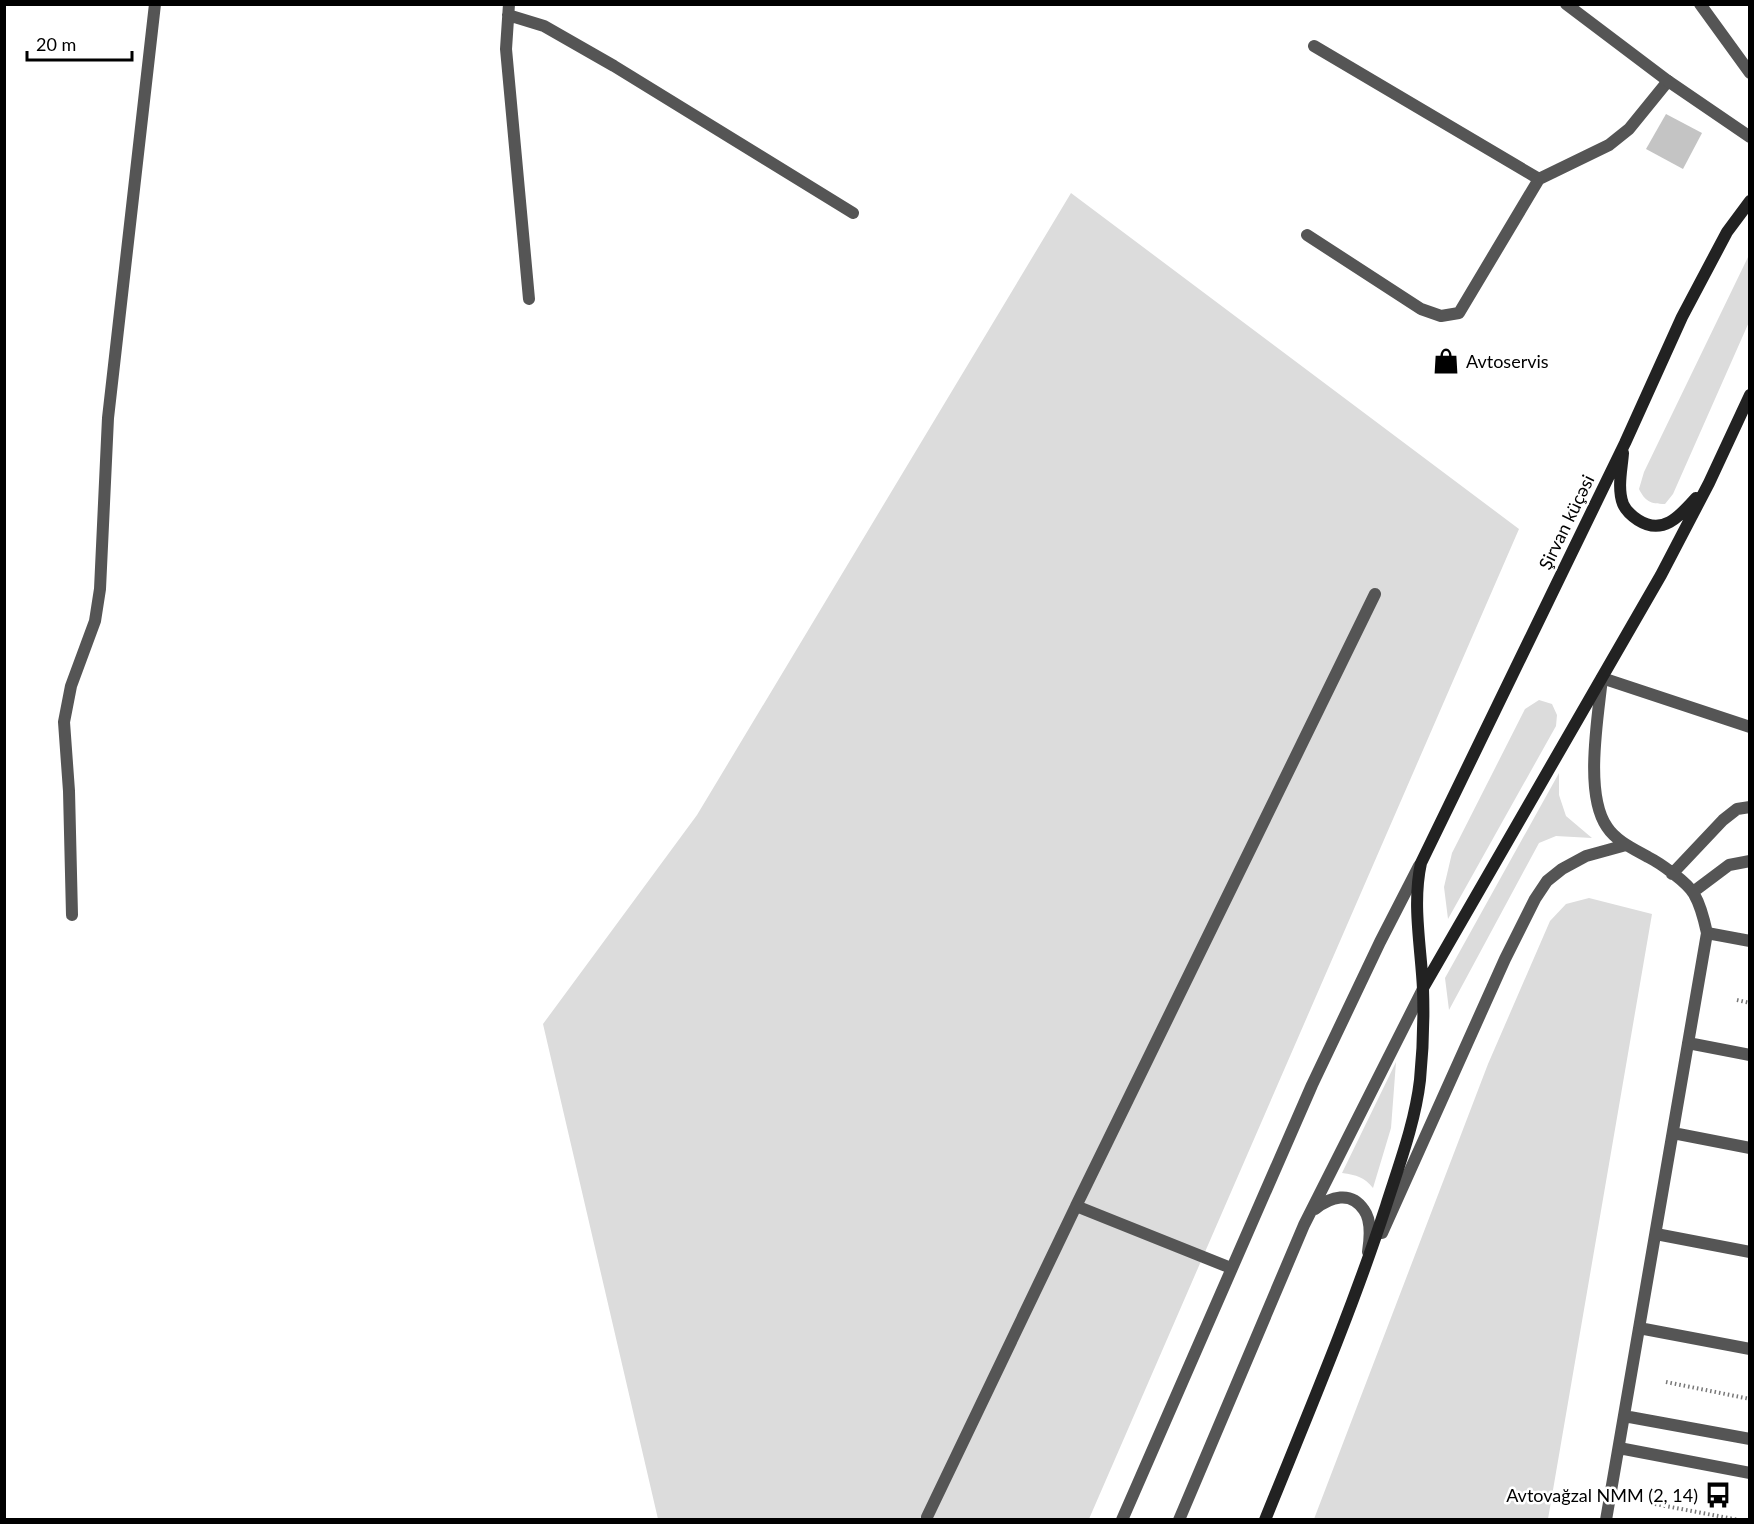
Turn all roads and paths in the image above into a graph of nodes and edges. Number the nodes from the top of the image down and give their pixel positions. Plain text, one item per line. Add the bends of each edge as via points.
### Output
1 (155, 4) edge
2 (1566, 4) edge
3 (1700, 4) edge
4 (509, 10) edge
5 (1314, 46) dead end
6 (1749, 73) edge
7 (1668, 81) junction
8 (1749, 137) edge
9 (1539, 178) junction
10 (1749, 201) edge
11 (852, 213) dead end
12 (1307, 235) dead end
13 (529, 299) dead end
14 (1749, 395) edge
15 (1624, 442) junction
16 (1709, 483) junction
17 (1375, 594) dead end
18 (1602, 678) junction
19 (1749, 727) edge
20 (1749, 807) edge
21 (1626, 845) junction
22 (1749, 861) edge
23 (1421, 862) junction
24 (1672, 874) junction
25 (1693, 892) junction
26 (72, 915) dead end
27 (1707, 933) junction
28 (1749, 941) edge
29 (1423, 989) junction
30 (1737, 1000) dead end
31 (1749, 1003) edge
32 (1688, 1043) junction
33 (1749, 1054) edge
34 (1672, 1133) junction
35 (1749, 1148) edge
36 (1076, 1206) junction
37 (1304, 1225) junction
38 (1656, 1234) junction
39 (1749, 1252) edge
40 (1231, 1268) junction
41 (1365, 1269) junction
42 (1639, 1328) junction
43 (1749, 1349) edge
44 (1666, 1382) dead end
45 (1749, 1399) edge
46 (1624, 1416) junction
47 (1749, 1439) edge
48 (1619, 1448) junction
49 (1749, 1473) edge
50 (1655, 1503) dead end
51 (927, 1517) dead end
52 (1122, 1520) edge
53 (1179, 1520) edge
54 (1265, 1520) edge
55 (1606, 1520) edge
56 (1739, 1520) edge

1 - 26 street via 108,418 100,589 95,621 71,686 64,722
2 - 7 street
3 - 6 street
4 - 11 street via 614,66
4 - 13 street via 506,49
5 - 9 street
7 - 8 street
7 - 9 street via 1629,129 1609,145
9 - 12 street via 1459,313 1442,316 1421,309
10 - 15 main road, Şirvan küçəsi via 1727,232 1682,317
14 - 16 main road
15 - 16 main road via 1620,482 1623,503 1630,515 1644,524 1671,523
15 - 23 main road, Şirvan küçəsi
16 - 18 main road
17 - 36 street
18 - 19 street
18 - 21 street via 1594,776 1597,802 1607,827
18 - 29 main road
20 - 24 street via 1737,809 1724,820
21 - 24 street
21 - 41 street via 1586,856 1562,869 1535,899
22 - 25 street via 1729,865
23 - 29 main road, Şirvan küçəsi via 1416,893
23 - 40 street via 1317,1074
24 - 25 street
25 - 27 street
27 - 28 street
27 - 32 street
29 - 37 street
29 - 41 main road, Şirvan küçəsi via 1414,1110
30 - 31 path
32 - 33 street
32 - 34 street
34 - 35 street
34 - 38 street
36 - 40 street
36 - 51 street
37 - 41 street via 1327,1199 1352,1200 1364,1210 1369,1224
37 - 53 street
38 - 39 street
38 - 42 street
40 - 52 street
41 - 54 main road, Şirvan küçəsi
42 - 43 street
42 - 46 street
44 - 45 path
46 - 47 street
46 - 48 street
48 - 49 street
48 - 55 street
50 - 56 path

